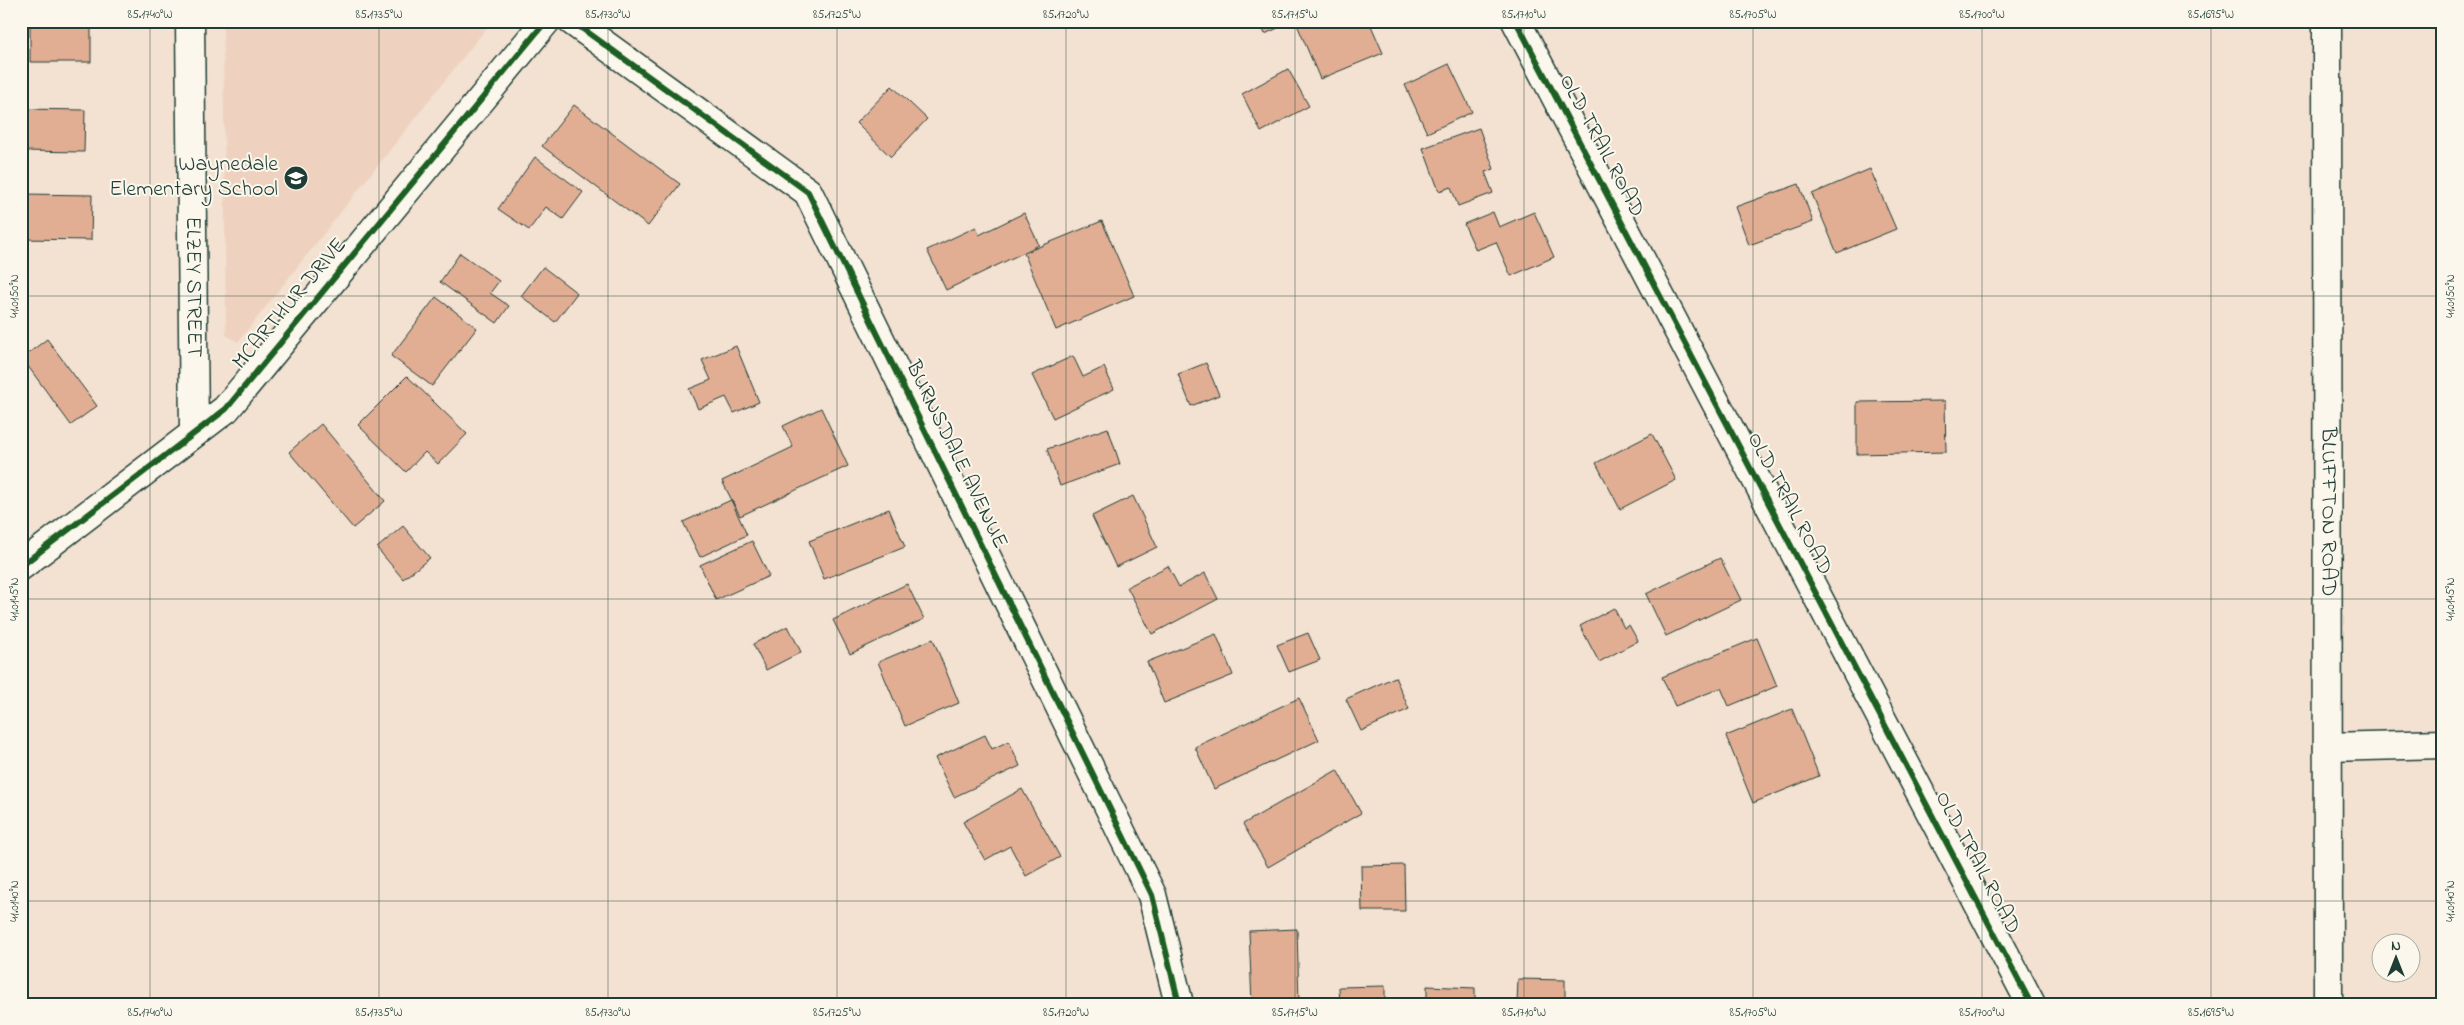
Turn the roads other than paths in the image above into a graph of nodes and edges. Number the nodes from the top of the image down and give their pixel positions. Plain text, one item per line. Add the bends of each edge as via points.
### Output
1 (190, 21) edge
2 (546, 21) edge
3 (572, 21) edge
4 (1516, 21) edge
5 (2326, 21) edge
6 (194, 433) junction
7 (21, 566) edge
8 (2443, 744) edge
9 (2328, 747) junction
10 (1179, 1004) edge
11 (2031, 1004) edge
12 (2328, 1004) edge

1 - 6 street, ELZEY STREET
2 - 6 street, MCARTHUR DRIVE via 226,409
3 - 10 street, BURNSDALE AVENUE via 808,192 1152,895
4 - 11 street, OLD TRAIL ROAD
5 - 9 street, BLUFFTON ROAD
6 - 7 street, MCARTHUR DRIVE
8 - 9 street
9 - 12 street, BLUFFTON ROAD

